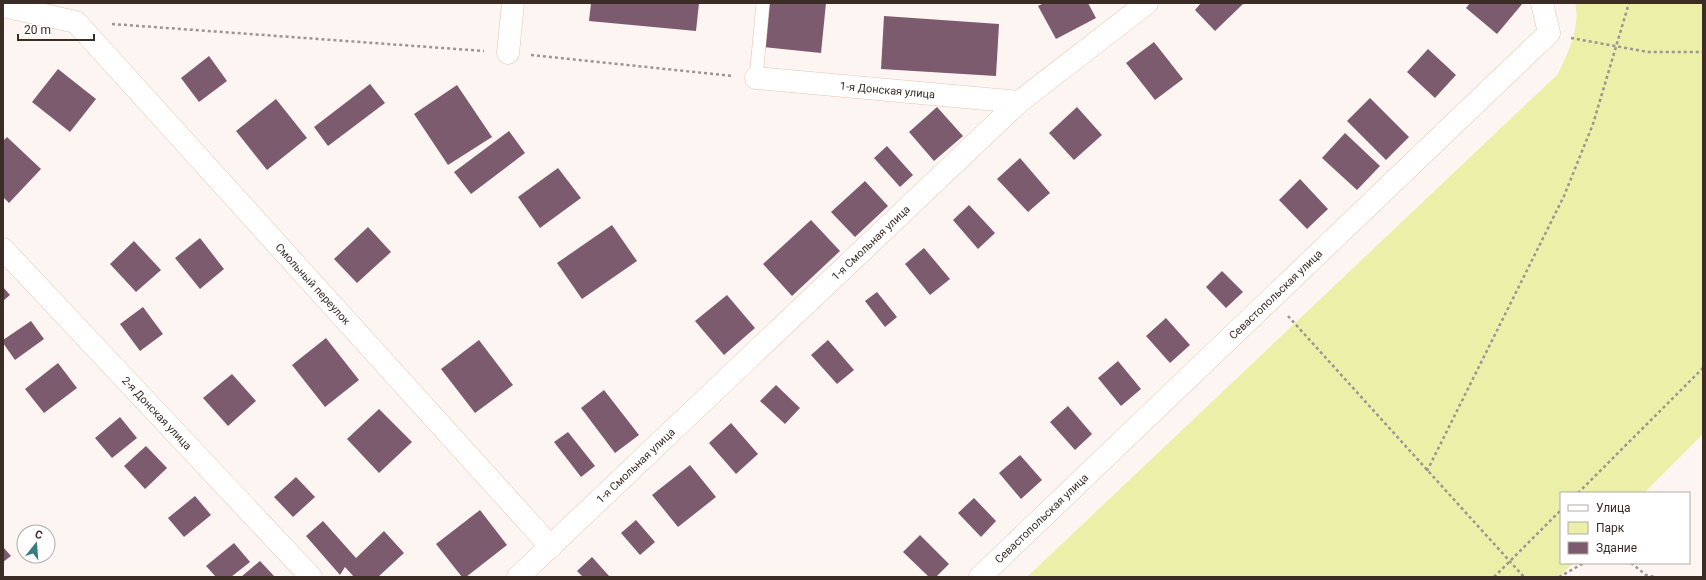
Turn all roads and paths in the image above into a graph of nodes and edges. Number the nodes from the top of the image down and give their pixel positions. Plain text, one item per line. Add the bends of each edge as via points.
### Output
1 (513, 3) edge
2 (763, 3) edge
3 (1148, 3) edge
4 (1542, 3) edge
5 (1629, 3) edge
6 (3, 6) edge
7 (76, 22) junction
8 (1549, 34) junction
9 (1617, 46) junction
10 (1703, 52) edge
11 (508, 53) junction
12 (756, 78) junction
13 (1019, 102) junction
14 (3, 249) edge
15 (1272, 298) junction
16 (1703, 368) edge
17 (1426, 471) junction
18 (1579, 492) edge
19 (1560, 511) edge
20 (551, 547) junction
21 (1509, 562) junction
22 (1582, 564) edge
23 (1632, 564) edge
24 (1646, 576) edge
25 (311, 577) edge
26 (518, 577) edge
27 (980, 577) edge
28 (1494, 577) edge
29 (1524, 577) edge
30 (1559, 577) edge
31 (1655, 577) edge

1 - 11 street
2 - 12 lane
3 - 13 street, 1-я Смольная улица
4 - 8 street
5 - 9 path
6 - 7 street
7 - 11 path
7 - 20 street, Смольный переулок
8 - 9 path
8 - 15 street, Севастопольская улица
9 - 10 path via 1648,52
9 - 17 path via 1593,124 1564,196
11 - 12 path
12 - 13 street, 1-я Донская улица
13 - 20 street, 1-я Смольная улица
14 - 25 street, 2-я Донская улица
15 - 17 path
15 - 27 street, Севастопольская улица
16 - 18 path
17 - 21 path
19 - 21 path
20 - 26 street, 1-я Смольная улица
21 - 28 path
21 - 29 path
22 - 30 path
23 - 24 path
24 - 31 path

